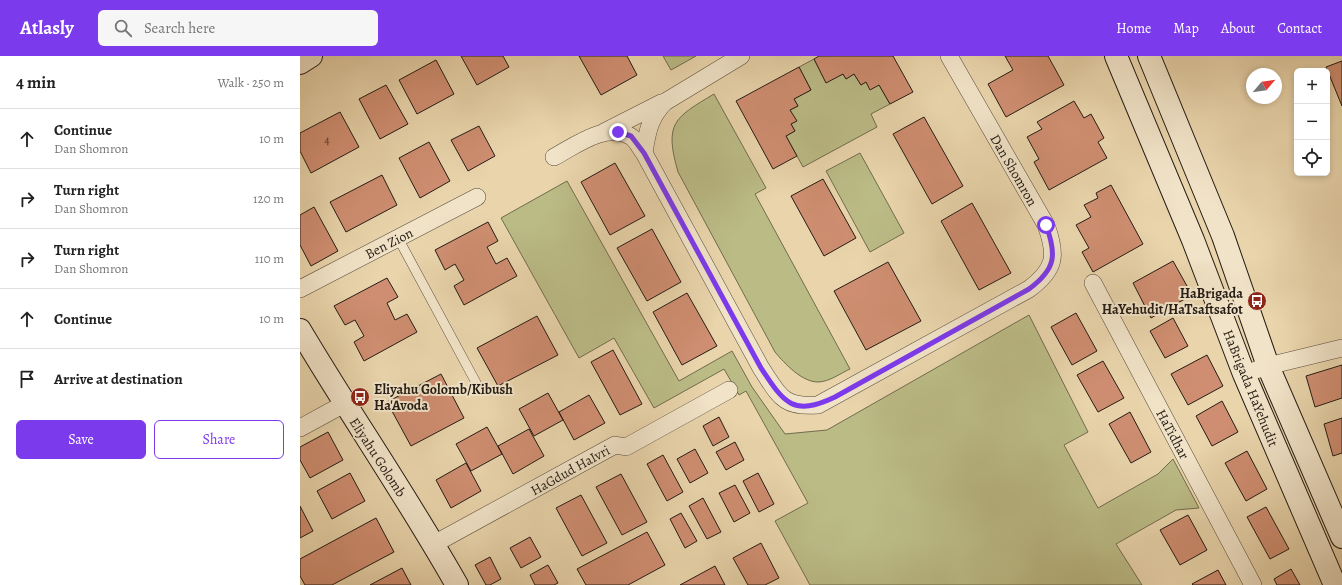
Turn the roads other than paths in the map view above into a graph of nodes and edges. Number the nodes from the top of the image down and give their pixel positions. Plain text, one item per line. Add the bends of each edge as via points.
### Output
1 (311, 56) edge
2 (741, 56) edge
3 (949, 56) edge
4 (1116, 56) edge
5 (1149, 56) edge
6 (300, 63) edge
7 (665, 102) junction
8 (600, 134) junction
9 (644, 153) junction
10 (554, 157) dead end
11 (477, 197) dead end
12 (398, 238) junction
13 (1092, 283) dead end
14 (300, 289) edge
15 (300, 330) edge
16 (1342, 348) edge
17 (1268, 366) junction
18 (1244, 374) junction
19 (480, 390) dead end
20 (729, 390) dead end
21 (344, 404) junction
22 (300, 428) edge
23 (1342, 537) edge
24 (434, 544) junction
25 (457, 585) edge
26 (1253, 585) edge
27 (1335, 585) edge

1 - 6 main road
2 - 7 street
3 - 9 street, Dan Shomron via 1046,225 1053,243 1054,255 1042,279 1029,289 818,405 793,404 779,396 761,368
4 - 18 main road, HaBrigada HaYehudit via 1193,240
5 - 17 main road, HaBrigada HaYehudit via 1223,236
7 - 8 street
7 - 9 street via 650,122
8 - 9 street, Dan Shomron via 618,132 631,136
8 - 10 street
11 - 12 street, Ben Zion
12 - 14 street, Ben Zion
12 - 19 lane
13 - 26 street, HaTidhar
15 - 21 main road, Eliyahu Golomb
16 - 17 street
17 - 18 street
17 - 23 main road, HaBrigada HaYehudit
18 - 27 main road, HaBrigada HaYehudit
20 - 24 street, HaGdud HaIvri via 626,447 615,445
21 - 22 street
21 - 24 main road, Eliyahu Golomb
24 - 25 main road, Eliyahu Golomb

